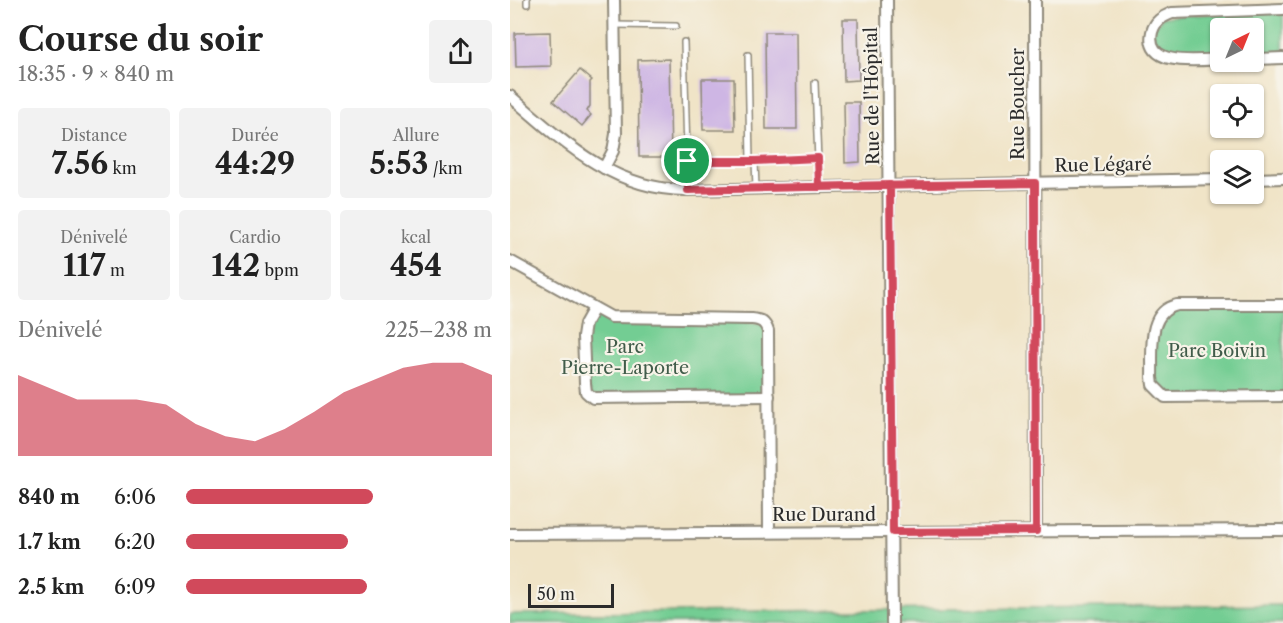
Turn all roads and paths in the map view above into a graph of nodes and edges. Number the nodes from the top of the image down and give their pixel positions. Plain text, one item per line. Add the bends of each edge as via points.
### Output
1 (615, 0) edge
2 (887, 0) edge
3 (1035, 0) edge
4 (1283, 9) edge
5 (615, 25) junction
6 (676, 26) dead end
7 (684, 42) dead end
8 (748, 55) dead end
9 (1283, 58) edge
10 (1210, 59) edge
11 (1264, 59) edge
12 (815, 83) dead end
13 (510, 96) edge
14 (818, 158) junction
15 (687, 161) junction
16 (752, 161) junction
17 (604, 168) junction
18 (1283, 178) edge
19 (1264, 179) edge
20 (1210, 180) edge
21 (1035, 183) junction
22 (890, 185) junction
23 (819, 187) junction
24 (756, 188) junction
25 (688, 190) junction
26 (510, 261) edge
27 (1283, 305) edge
28 (594, 308) junction
29 (769, 396) junction
30 (1283, 396) edge
31 (1283, 530) edge
32 (1036, 531) junction
33 (769, 532) junction
34 (893, 532) junction
35 (510, 534) edge
36 (892, 623) edge

1 - 5 street
2 - 22 street, Rue de l'Hôpital
3 - 21 street, Rue Boucher
4 - 10 street via 1172,13 1155,23 1151,40 1159,54 1178,60
5 - 6 lane
5 - 17 street via 616,134
7 - 15 lane
8 - 16 lane
9 - 11 street
12 - 14 lane
13 - 17 street, Rue Légaré via 559,139
14 - 16 lane
14 - 23 lane
15 - 16 lane
15 - 25 lane
16 - 24 lane
17 - 25 street, Rue Légaré via 627,180
18 - 19 street
20 - 21 street, Rue Légaré
21 - 22 street, Rue Légaré
21 - 32 street, Rue Boucher
22 - 23 street, Rue Légaré
22 - 34 street, Rue de l'Hôpital
23 - 24 street, Rue Légaré
24 - 25 street, Rue Légaré
26 - 28 street
27 - 30 street via 1168,307 1154,326 1152,377 1153,385 1165,397
28 - 29 street via 611,317 766,323
28 - 29 street via 583,337 586,392 593,398
29 - 33 street
31 - 32 street, Rue Durand
32 - 34 street, Rue Durand
33 - 34 street, Rue Durand
33 - 35 street, Rue Durand
34 - 36 street, Rue de l'Hôpital

